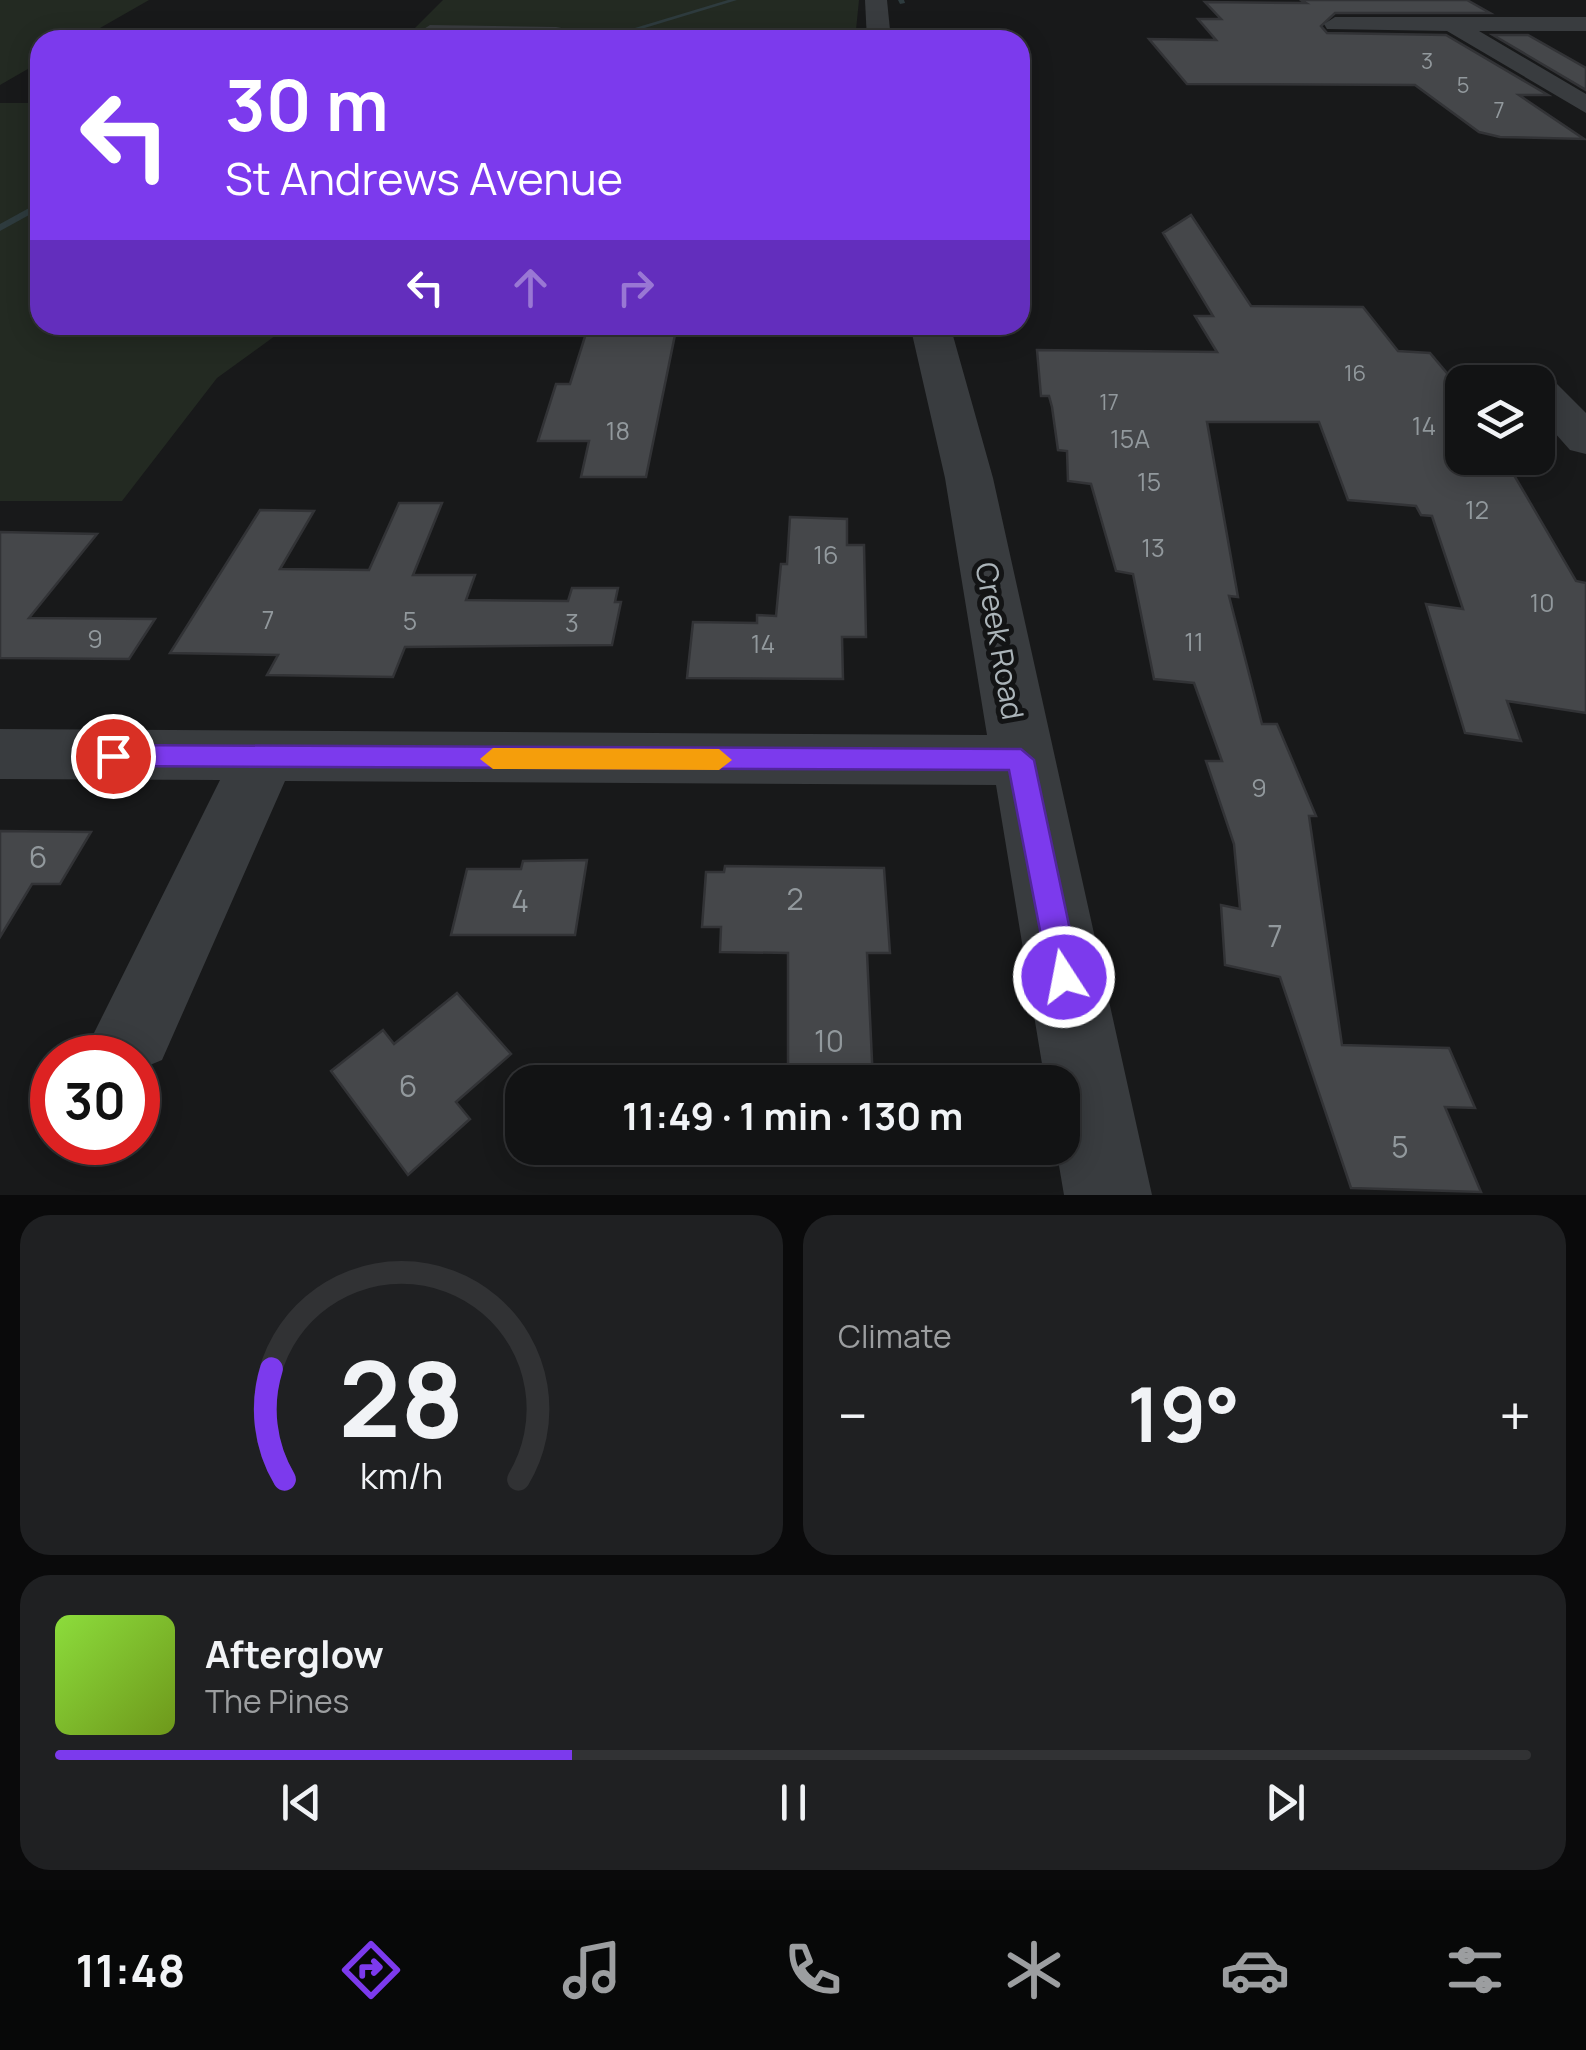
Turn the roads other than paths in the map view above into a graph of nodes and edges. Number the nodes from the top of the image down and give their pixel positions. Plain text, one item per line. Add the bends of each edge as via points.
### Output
1 (876, 0) edge
2 (1335, 24) dead end
3 (1452, 24) junction
4 (1586, 24) edge
5 (878, 30) edge
6 (1586, 105) edge
7 (933, 335) edge
8 (1555, 407) edge
9 (1586, 440) edge
10 (0, 754) edge
11 (263, 758) junction
12 (1021, 760) junction
13 (134, 1034) dead end
14 (1108, 1195) edge

1 - 5 street
2 - 3 street
3 - 4 street
3 - 6 street
7 - 12 street, Creek Road via 969,478
8 - 9 street
10 - 11 street
11 - 12 street
11 - 13 street
12 - 14 street, Creek Road

